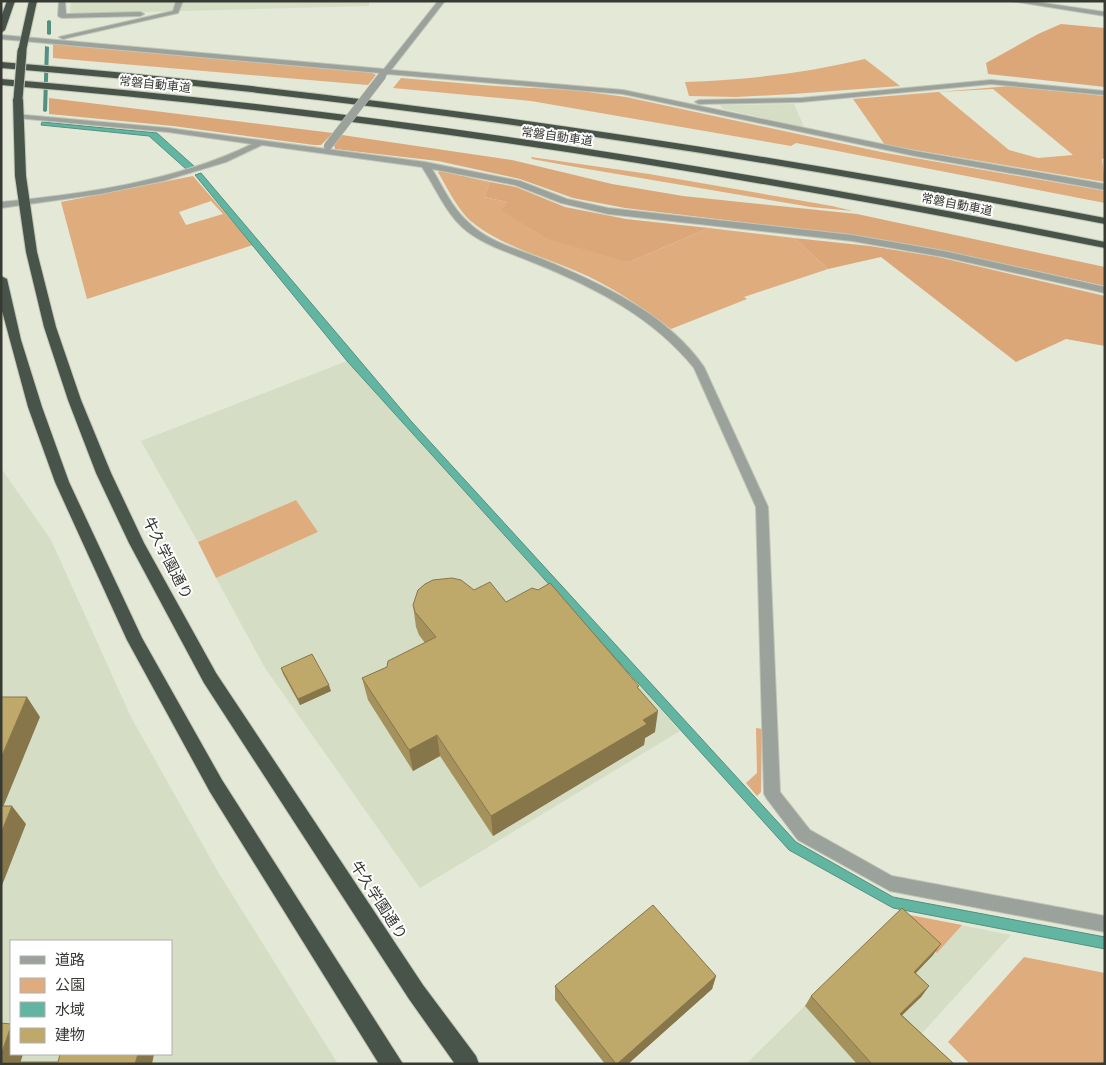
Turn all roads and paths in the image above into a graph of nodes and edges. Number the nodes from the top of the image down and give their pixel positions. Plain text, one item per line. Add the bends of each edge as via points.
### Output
1 (11, 1) edge
2 (33, 1) edge
3 (62, 1) edge
4 (180, 1) edge
5 (442, 1) edge
6 (1014, 1) edge
7 (168, 14) junction
8 (1105, 14) edge
9 (1, 30) edge
10 (1, 37) edge
11 (24, 38) junction
12 (50, 40) junction
13 (1, 65) edge
14 (384, 74) junction
15 (1, 82) edge
16 (1105, 93) edge
17 (683, 104) junction
18 (17, 116) junction
19 (262, 142) junction
20 (326, 148) junction
21 (425, 164) junction
22 (1105, 187) edge
23 (22, 203) junction
24 (1, 205) edge
25 (1105, 222) edge
26 (1105, 245) edge
27 (1, 279) edge
28 (1105, 290) edge
29 (1105, 924) edge
30 (392, 1064) edge
31 (468, 1064) edge

1 - 9 highway
2 - 11 highway, 牛久学園通り
3 - 7 street via 62,16
4 - 7 street via 176,12
5 - 14 street
6 - 8 street
7 - 12 street
10 - 11 street
11 - 12 street
11 - 18 highway, 牛久学園通り, bridge
12 - 14 street
13 - 25 highway, 常磐自動車道 via 189,81 461,114 864,176
14 - 17 street via 578,86
14 - 20 street, bridge
15 - 26 highway, 常磐自動車道 via 305,114 623,158 860,198
16 - 17 street via 991,82 810,99
17 - 22 street via 852,141
18 - 19 street
18 - 23 highway, 牛久学園通り
19 - 20 street
19 - 23 street via 193,172 164,180
20 - 21 street
21 - 28 street via 517,183 564,201 608,211 852,238 944,254
21 - 29 street via 457,216 476,234 592,284 655,324 691,355 699,367 762,507 772,794 804,835 894,884
23 - 24 street
23 - 31 highway, 牛久学園通り via 62,366 100,468 162,593 254,747 416,992
27 - 30 highway via 35,408 62,482 135,640 216,786

